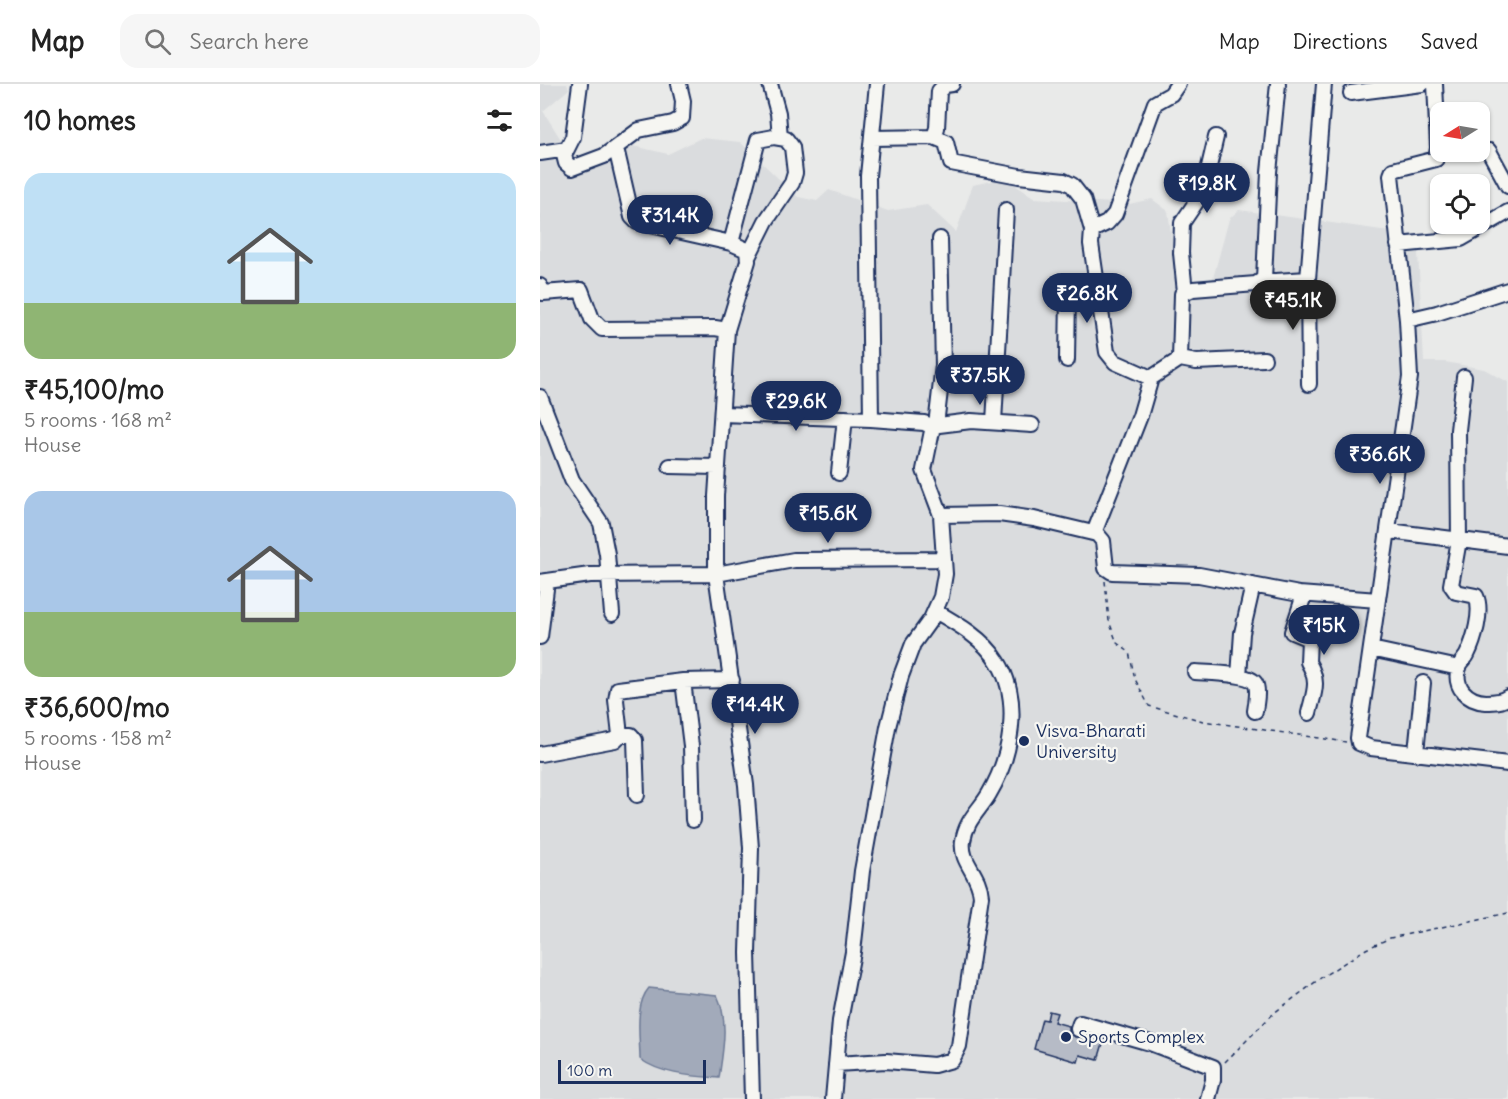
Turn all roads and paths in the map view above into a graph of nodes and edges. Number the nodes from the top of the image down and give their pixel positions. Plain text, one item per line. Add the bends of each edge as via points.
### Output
1 (580, 84) edge
2 (770, 84) edge
3 (877, 84) edge
4 (952, 84) edge
5 (1178, 84) edge
6 (1278, 84) edge
7 (1324, 84) edge
8 (1422, 84) edge
9 (1435, 84) edge
10 (683, 85) edge
11 (1351, 93) dead end
12 (780, 137) junction
13 (934, 137) junction
14 (1216, 137) dead end
15 (872, 138) junction
16 (616, 148) junction
17 (567, 149) junction
18 (540, 153) edge
19 (1490, 153) edge
20 (1508, 186) edge
21 (1006, 210) dead end
22 (1508, 212) edge
23 (1092, 230) junction
24 (940, 239) dead end
25 (731, 243) junction
26 (1398, 245) junction
27 (749, 255) junction
28 (1308, 279) junction
29 (1261, 282) junction
30 (1097, 284) junction
31 (1508, 290) edge
32 (541, 291) edge
33 (1185, 292) junction
34 (1407, 320) junction
35 (727, 330) junction
36 (1180, 359) junction
37 (1264, 359) dead end
38 (1067, 360) dead end
39 (1464, 377) dead end
40 (1151, 378) junction
41 (1309, 384) dead end
42 (540, 397) edge
43 (722, 414) junction
44 (845, 418) junction
45 (871, 419) junction
46 (994, 422) junction
47 (1032, 425) dead end
48 (933, 426) junction
49 (670, 466) dead end
50 (717, 467) junction
51 (838, 473) dead end
52 (941, 515) junction
53 (1389, 531) junction
54 (1094, 533) junction
55 (1459, 540) junction
56 (1508, 546) edge
57 (944, 559) junction
58 (1106, 568) junction
59 (608, 574) junction
60 (716, 574) junction
61 (543, 582) edge
62 (1253, 585) junction
63 (1304, 595) junction
64 (1378, 600) junction
65 (934, 611) junction
66 (612, 614) dead end
67 (540, 637) edge
68 (1371, 649) junction
69 (1459, 668) junction
70 (1195, 672) dead end
71 (1239, 676) junction
72 (682, 681) junction
73 (732, 681) junction
74 (1423, 683) dead end
75 (1508, 697) edge
76 (1256, 711) dead end
77 (1309, 713) dead end
78 (620, 735) junction
79 (1359, 743) junction
80 (1416, 752) junction
81 (540, 754) edge
82 (1508, 764) edge
83 (637, 795) dead end
84 (693, 820) dead end
85 (1508, 913) edge
86 (1078, 1029) dead end
87 (836, 1064) junction
88 (1213, 1067) junction
89 (752, 1099) edge
90 (833, 1099) edge
91 (1208, 1099) edge

1 - 17 street via 573,137
2 - 12 street
3 - 15 street
4 - 13 street via 939,91
5 - 23 street via 1171,94 1155,103 1115,214
6 - 29 street via 1269,172 1266,273
7 - 28 street
8 - 11 street
9 - 26 street via 1436,159 1393,170 1391,175
10 - 16 street via 682,118 639,130
12 - 25 street via 761,138 756,143
12 - 27 street via 790,142 795,173
13 - 15 street
13 - 23 street via 946,142 948,161 956,165 1054,178 1072,185 1083,199
14 - 33 street via 1203,192 1182,223
15 - 45 street via 868,176
16 - 17 street via 572,168 564,158
16 - 25 street via 632,217 637,222
17 - 18 street
19 - 20 street
21 - 46 street
22 - 26 street via 1461,239
23 - 30 street
24 - 48 street via 943,365
25 - 27 street via 747,250
26 - 34 street
27 - 35 street
28 - 29 street
28 - 41 street
29 - 33 street
30 - 38 street via 1073,288 1068,294
30 - 40 street via 1110,358
31 - 34 street
32 - 35 street via 578,288 592,319 602,329
33 - 36 street via 1180,299
34 - 53 street via 1410,377
35 - 43 street
36 - 37 street
36 - 40 street
39 - 55 street via 1458,430
40 - 54 street
42 - 59 street via 572,480 601,522
43 - 44 street
43 - 50 street
44 - 45 street
44 - 51 street
45 - 48 street
46 - 47 street
46 - 48 street
48 - 52 street via 924,470
49 - 50 street
50 - 60 street
52 - 54 street via 999,514
52 - 57 street
53 - 55 street
53 - 64 street
54 - 58 street via 1103,541
55 - 56 street
55 - 69 street via 1452,590 1476,596 1479,606 1467,655
57 - 60 street via 794,560
57 - 65 street via 941,597
58 - 62 street via 1112,572 1199,575
58 - 79 path via 1109,621 1117,644 1129,652 1135,679 1149,706 1203,721
59 - 60 street
59 - 61 street
59 - 66 street
60 - 73 street
61 - 67 street
62 - 63 street
62 - 71 street via 1242,633
63 - 64 street
63 - 77 street via 1292,632 1309,639 1308,662 1316,682
64 - 68 street
65 - 87 street via 913,644 888,727 862,871
65 - 87 street via 967,630 997,660 1010,702 1009,750 988,795 969,818 963,844 965,860 980,884 981,896 959,1046 952,1060 934,1065 886,1061
68 - 69 street
68 - 79 street
69 - 75 street via 1460,687 1467,697 1482,702
70 - 71 street
71 - 76 street via 1255,682
72 - 73 street
72 - 78 street via 618,688 615,692
72 - 84 street via 691,747
73 - 89 street via 751,848 748,953
74 - 80 street
78 - 81 street via 608,743
78 - 83 street via 631,735 635,740
79 - 80 street via 1371,748
80 - 82 street
85 - 88 path via 1389,938 1366,949 1274,1013 1224,1062
86 - 88 street via 1080,1023
87 - 90 street
88 - 91 street

